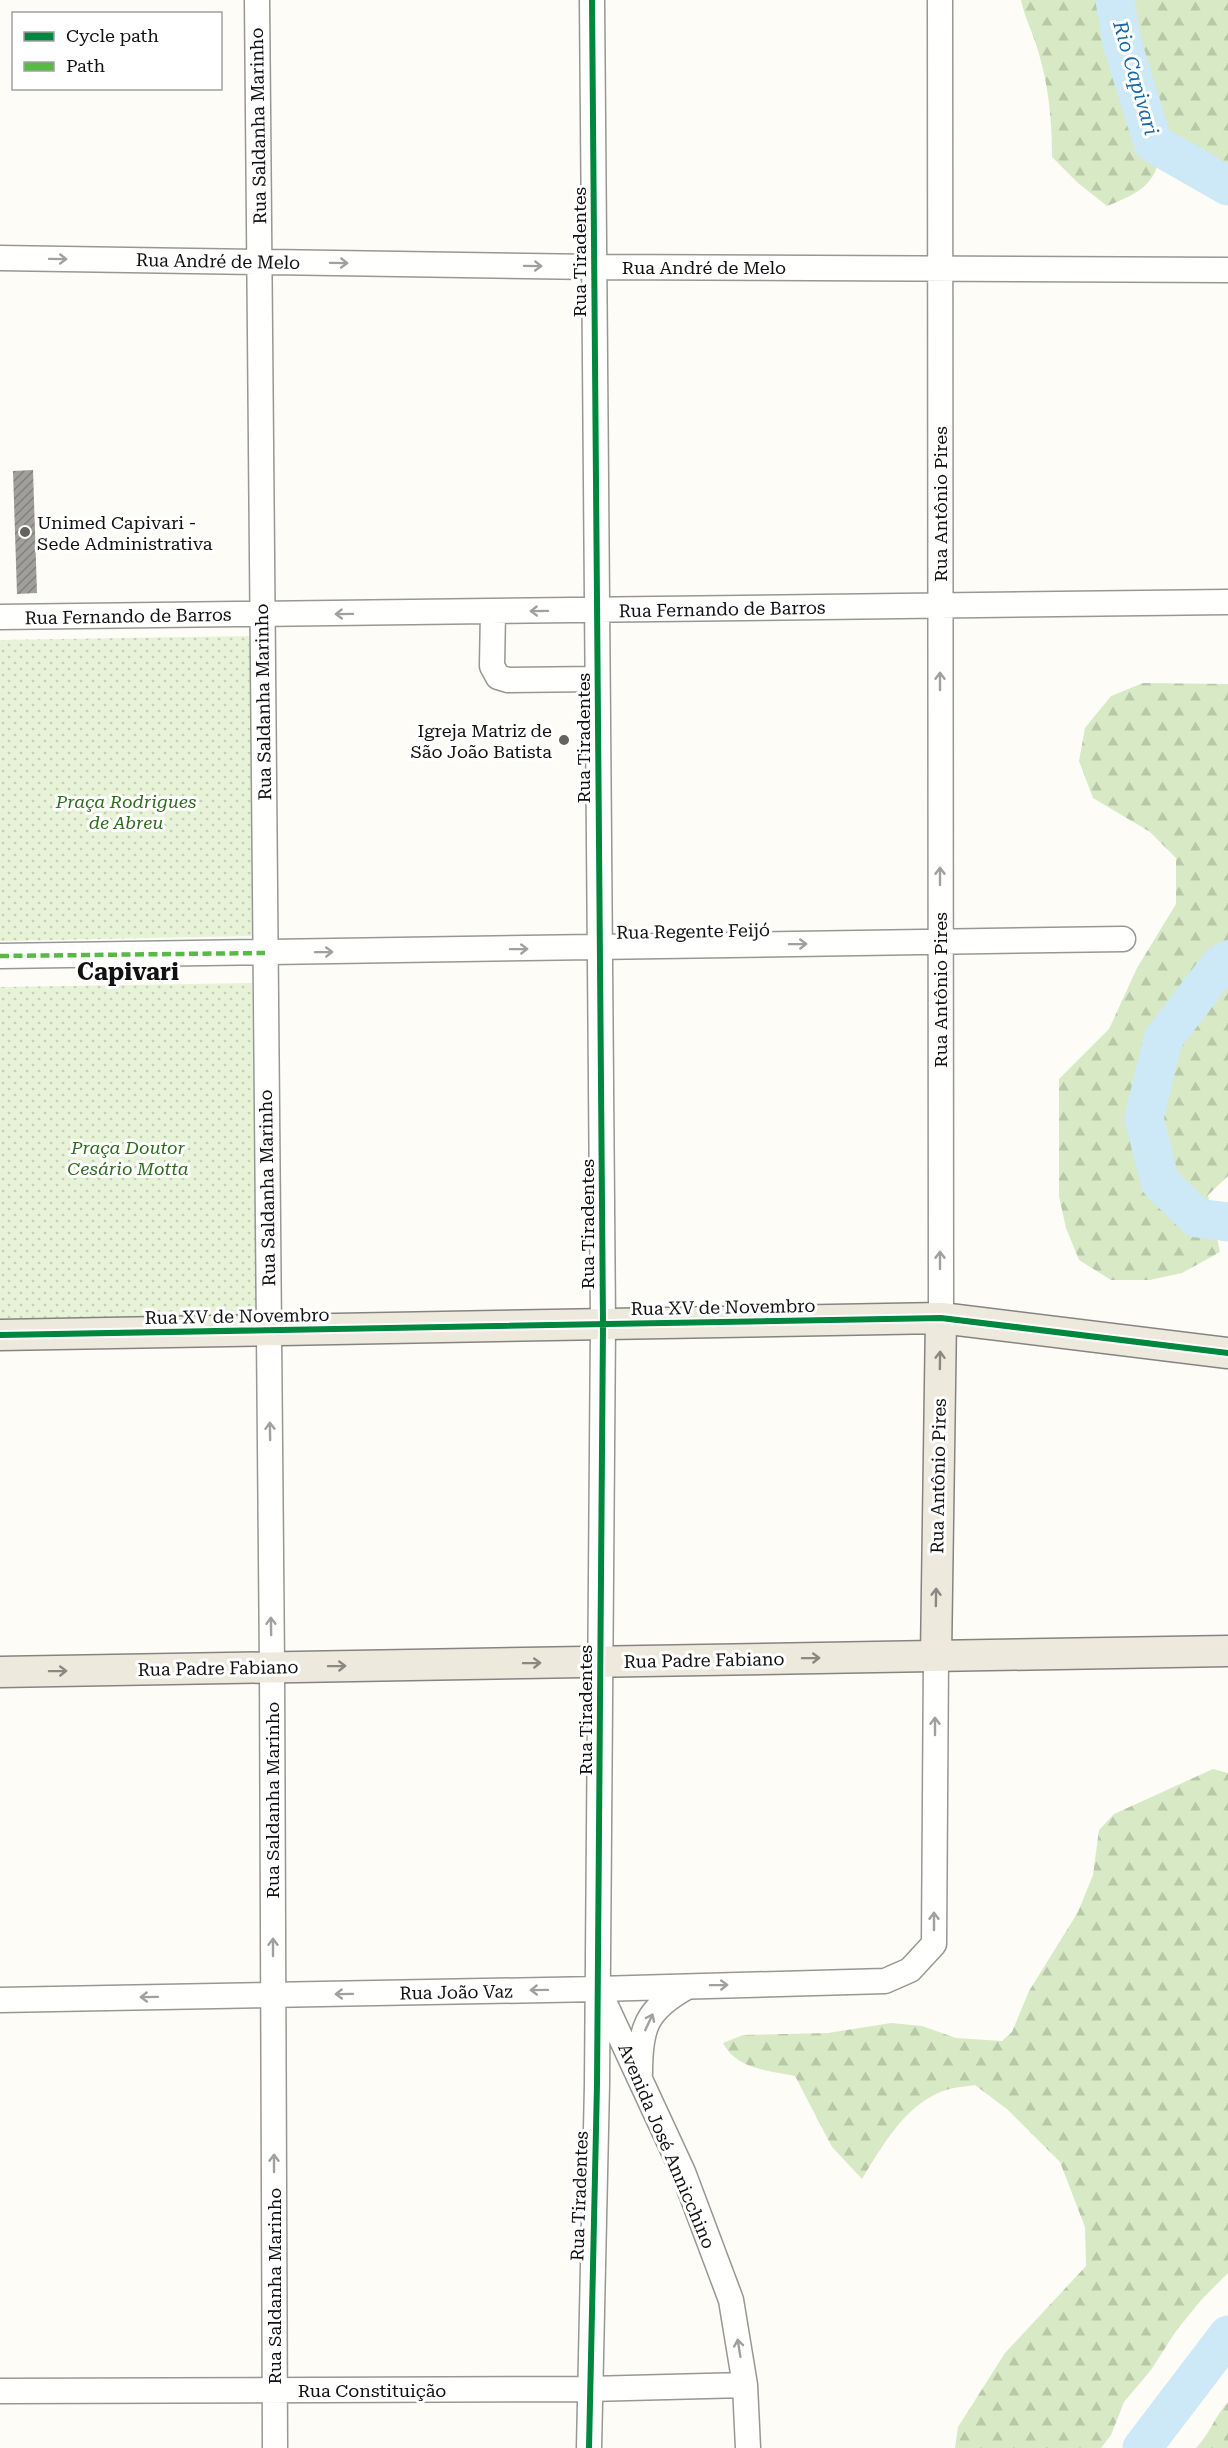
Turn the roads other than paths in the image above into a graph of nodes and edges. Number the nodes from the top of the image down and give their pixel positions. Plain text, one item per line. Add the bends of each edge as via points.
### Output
1 (256, 0) edge
2 (592, 0) edge
3 (940, 0) edge
4 (0, 258) edge
5 (259, 262) junction
6 (594, 267) junction
7 (940, 268) junction
8 (1228, 270) edge
9 (1228, 602) edge
10 (940, 607) junction
11 (597, 611) junction
12 (493, 612) junction
13 (262, 614) junction
14 (0, 617) edge
15 (597, 679) junction
16 (1123, 939) dead end
17 (940, 942) junction
18 (600, 948) junction
19 (265, 953) junction
20 (0, 956) edge
21 (940, 1318) junction
22 (603, 1324) junction
23 (269, 1330) junction
24 (0, 1335) edge
25 (1228, 1353) edge
26 (1228, 1651) edge
27 (936, 1656) junction
28 (600, 1661) junction
29 (272, 1667) junction
30 (0, 1672) edge
31 (910, 1970) joint
32 (690, 1986) junction
33 (598, 1989) junction
34 (273, 1995) junction
35 (0, 2000) edge
36 (639, 2077) junction
37 (597, 2084) junction
38 (745, 2385) junction
39 (274, 2390) junction
40 (589, 2390) junction
41 (0, 2391) edge
42 (275, 2448) edge
43 (589, 2448) edge
44 (748, 2448) edge

1 - 5 street, Rua Saldanha Marinho
2 - 6 street, Rua Tiradentes
3 - 7 street, Rua Antônio Pires
4 -> 5 street, Rua André de Melo
5 -> 6 street, Rua André de Melo
5 - 13 street, Rua Saldanha Marinho
6 - 7 street, Rua André de Melo
6 - 11 street, Rua Tiradentes
7 - 8 street, Rua André de Melo
7 - 10 street, Rua Antônio Pires
9 - 10 street, Rua Fernando de Barros
10 - 11 street, Rua Fernando de Barros
17 -> 10 street, Rua Antônio Pires
11 -> 12 street, Rua Fernando de Barros
11 - 15 street, Rua Tiradentes
12 -> 13 street, Rua Fernando de Barros
12 - 15 street via 492,666 498,677
13 - 14 street, Rua Fernando de Barros
13 - 19 street, Rua Saldanha Marinho
15 - 18 street, Rua Tiradentes
16 - 17 street, Rua Regente Feijó
18 -> 17 street, Rua Regente Feijó
21 -> 17 street, Rua Antônio Pires
19 -> 18 street, Rua Regente Feijó
18 - 22 street, Rua Tiradentes
19 - 20 street, Rua Regente Feijó
19 - 23 street, Rua Saldanha Marinho
21 - 22 main road, Rua XV de Novembro
21 - 25 main road, Rua XV de Novembro
27 -> 21 main road, Rua Antônio Pires
22 - 23 main road, Rua XV de Novembro
22 - 28 street, Rua Tiradentes
23 - 24 main road, Rua XV de Novembro
29 -> 23 street, Rua Saldanha Marinho
26 - 27 main road, Rua Padre Fabiano
28 -> 27 main road, Rua Padre Fabiano
31 -> 27 street, Rua Antônio Pires via 934,1944
29 -> 28 main road, Rua Padre Fabiano
28 - 33 street, Rua Tiradentes
30 -> 29 main road, Rua Padre Fabiano
34 -> 29 street, Rua Saldanha Marinho
32 -> 31 street, Rua João Vaz via 885,1981
32 - 33 street, Rua João Vaz
36 -> 32 street via 640,2043 650,2016 666,1999
33 -> 34 street, Rua João Vaz
33 - 36 street, Avenida José Annicchino
33 - 37 street, Rua Tiradentes
34 -> 35 street, Rua João Vaz
39 -> 34 street, Rua Saldanha Marinho
36 - 37 street via 622,2071 610,2073
38 -> 36 street, Avenida José Annicchino via 731,2300 683,2172
37 - 40 street, Rua Tiradentes
38 - 40 street, Rua Constituição
38 - 44 street, Avenida José Annicchino
39 - 40 street, Rua Constituição
39 - 41 street, Rua Constituição
39 - 42 street, Rua Saldanha Marinho
40 - 43 street, Rua Tiradentes

